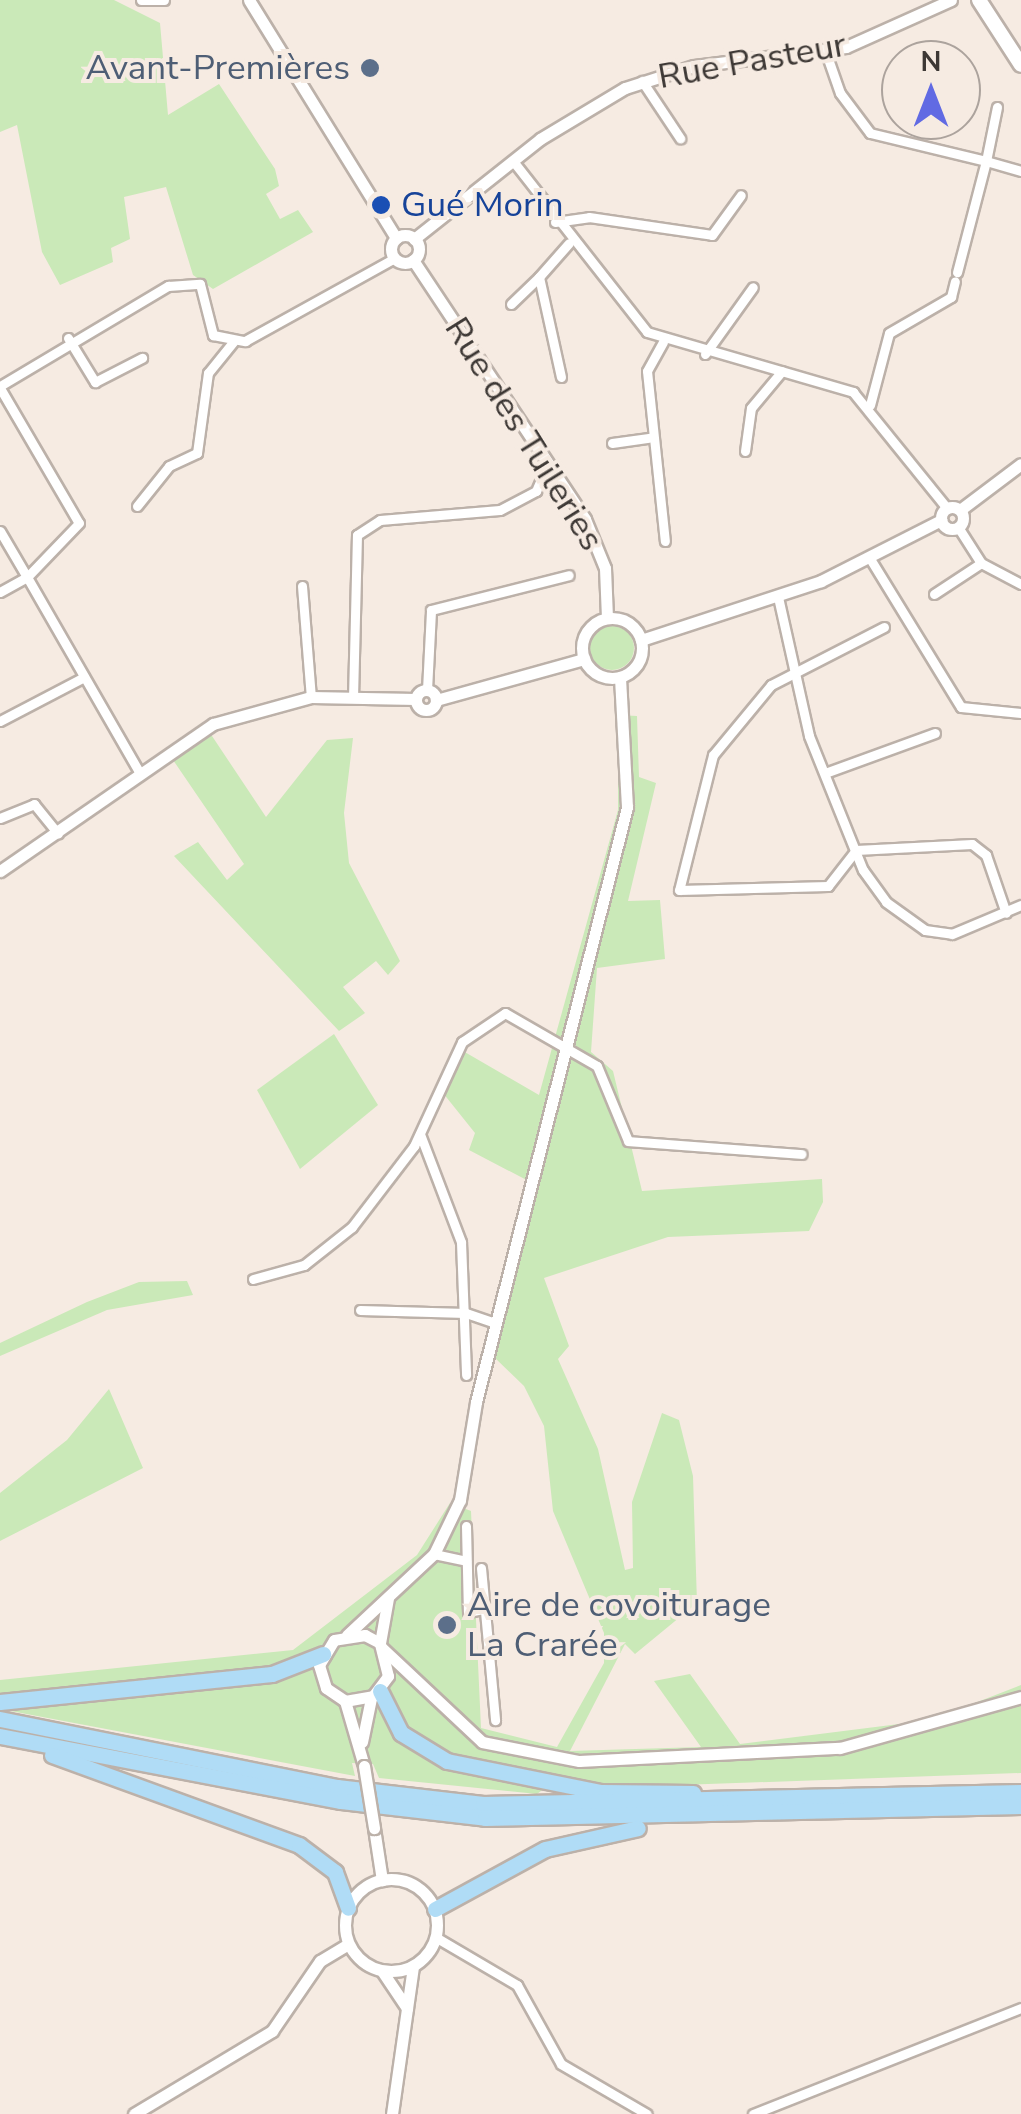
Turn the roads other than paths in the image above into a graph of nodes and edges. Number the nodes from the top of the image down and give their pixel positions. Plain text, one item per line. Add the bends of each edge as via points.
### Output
1 (141, 0) edge
2 (164, 0) edge
3 (248, 0) edge
4 (951, 0) edge
5 (979, 0) edge
6 (826, 53) junction
7 (1021, 65) edge
8 (642, 81) junction
9 (997, 107) dead end
10 (680, 138) dead end
11 (513, 161) junction
12 (986, 162) junction
13 (1021, 171) edge
14 (742, 196) dead end
15 (555, 222) junction
16 (396, 238) junction
17 (414, 239) junction
18 (569, 243) junction
19 (395, 258) junction
20 (413, 260) junction
21 (539, 277) junction
22 (753, 287) dead end
23 (511, 304) dead end
24 (68, 338) junction
25 (233, 342) junction
26 (663, 342) junction
27 (705, 354) junction
28 (142, 358) dead end
29 (782, 371) junction
30 (561, 377) dead end
31 (0, 387) edge
32 (870, 405) junction
33 (650, 438) junction
34 (612, 443) dead end
35 (745, 451) dead end
36 (548, 463) junction
37 (1021, 464) edge
38 (566, 490) junction
39 (536, 491) junction
40 (136, 506) dead end
41 (950, 513) junction
42 (958, 526) joint
43 (0, 531) edge
44 (665, 541) dead end
45 (868, 557) junction
46 (982, 563) junction
47 (568, 576) dead end
48 (26, 578) junction
49 (1021, 584) edge
50 (302, 586) dead end
51 (0, 592) edge
52 (934, 594) dead end
53 (778, 597) junction
54 (606, 618) junction
55 (884, 627) dead end
56 (641, 640) junction
57 (584, 659) junction
58 (796, 673) junction
59 (84, 676) junction
60 (620, 676) junction
61 (431, 695) junction
62 (311, 697) junction
63 (353, 698) junction
64 (1021, 713) edge
65 (0, 720) edge
66 (935, 733) dead end
67 (139, 772) junction
68 (825, 773) junction
69 (0, 818) edge
70 (58, 834) junction
71 (856, 850) junction
72 (0, 871) edge
73 (1021, 905) edge
74 (1006, 913) junction
75 (565, 1046) junction
76 (420, 1134) junction
77 (802, 1154) dead end
78 (253, 1279) dead end
79 (360, 1310) dead end
80 (466, 1313) junction
81 (495, 1323) junction
82 (466, 1376) dead end
83 (466, 1526) dead end
84 (434, 1554) junction
85 (466, 1561) junction
86 (480, 1568) dead end
87 (390, 1594) junction
88 (488, 1608) junction
89 (346, 1634) junction
90 (381, 1645) junction
91 (322, 1654) junction
92 (418, 1678) junction
93 (379, 1690) junction
94 (1021, 1697) edge
95 (345, 1701) junction
96 (0, 1702) edge
97 (0, 1719) edge
98 (495, 1720) dead end
99 (0, 1738) edge
100 (362, 1746) junction
101 (1021, 1792) edge
102 (782, 1796) junction
103 (1021, 1806) edge
104 (760, 1811) junction
105 (382, 1880) junction
106 (348, 1908) junction
107 (435, 1910) junction
108 (437, 1938) junction
109 (348, 1944) junction
110 (413, 1966) junction
111 (382, 1972) junction
112 (1021, 2008) edge
113 (408, 2012) junction
114 (134, 2114) edge
115 (392, 2114) edge
116 (647, 2114) edge
117 (752, 2114) edge

1 - 2 street
3 - 16 street
4 - 6 street, Rue Pasteur
5 - 7 main road
6 - 8 street, Rue Pasteur
6 - 12 street via 840,93 870,133
8 - 10 street
8 - 11 street, Rue Pasteur
9 - 12 street
11 - 15 street
11 - 17 street, Rue Pasteur
12 - 13 street
12 - 32 street via 951,297 889,333
14 - 15 street via 712,235 589,217
15 - 18 street
16 - 17 street
16 - 19 street
17 - 20 street
18 - 21 street
18 - 26 street
19 - 20 street
19 - 25 street via 272,334
20 - 36 street, Rue des Tuileries
21 - 23 street
21 - 30 street
22 - 27 street
24 - 25 street via 191,282 206,294 213,335
24 - 28 street via 95,382
24 - 31 street
25 - 40 street via 208,373 198,454 169,466
26 - 27 street
26 - 33 street via 647,371
27 - 29 street
29 - 32 street
29 - 35 street via 751,408
31 - 48 street via 80,523
32 - 41 street
33 - 34 street
33 - 44 street
36 - 38 street, Rue des Tuileries
36 - 39 street
37 - 41 street
38 - 39 street
38 - 54 street, Rue des Tuileries via 602,556
39 - 63 street via 481,516 380,520 357,535
41 - 42 street
41 - 45 street
42 - 46 street
43 - 48 street
45 - 53 street
45 - 64 street via 961,707
46 - 49 street
46 - 52 street
47 - 61 street via 431,610
48 - 51 street
48 - 59 street
50 - 62 street
53 - 56 street
53 - 58 street
54 - 56 street via 628,622
54 - 57 street via 584,638
55 - 58 street
56 - 60 street via 638,662
57 - 60 street via 598,674
57 - 61 street
58 - 68 street
58 - 71 street via 771,685 714,755 679,890 828,886
59 - 65 street
59 - 67 street
60 - 75 street via 628,807
61 - 63 street via 426,710 416,699
62 - 63 street
62 - 67 street via 213,724
66 - 68 street
67 - 70 street
68 - 71 street
69 - 70 street via 34,804
70 - 72 street
71 - 74 street via 886,902 925,930 952,934
71 - 74 street via 972,844 986,855
73 - 74 street
75 - 76 street via 505,1013 492,1016 450,1058
75 - 77 street via 607,1077 628,1141
75 - 81 street
76 - 78 street via 322,1253
76 - 80 street via 456,1217
79 - 80 street
80 - 81 street
80 - 82 street
81 - 84 street via 460,1500
83 - 85 street
84 - 85 street
84 - 87 street
85 - 88 street via 468,1612
86 - 88 street
87 - 89 street
87 - 90 street
88 - 98 street
89 - 90 street
89 - 91 street
90 - 92 street
90 - 93 street
91 - 95 street via 326,1688
91 - 96 highway via 272,1674
92 - 93 street
92 - 94 street via 494,1748 624,1764 840,1748
93 - 95 street
93 - 100 street
93 - 102 highway via 412,1743 490,1774 601,1792
95 - 100 street
97 - 102 highway via 440,1801 591,1807
99 - 104 highway via 442,1814 596,1820
99 - 106 highway via 299,1845 335,1872
100 - 105 street, bridge
101 - 102 highway
103 - 104 highway
104 - 107 highway via 570,1841 480,1878
105 - 106 street
105 - 107 street via 415,1885
106 - 109 street
107 - 108 street
108 - 110 street
108 - 116 street via 517,1984 561,2064
109 - 111 street
109 - 114 street via 320,1960 272,2031
110 - 111 street
110 - 113 street
111 - 113 street
112 - 117 street
113 - 115 street

